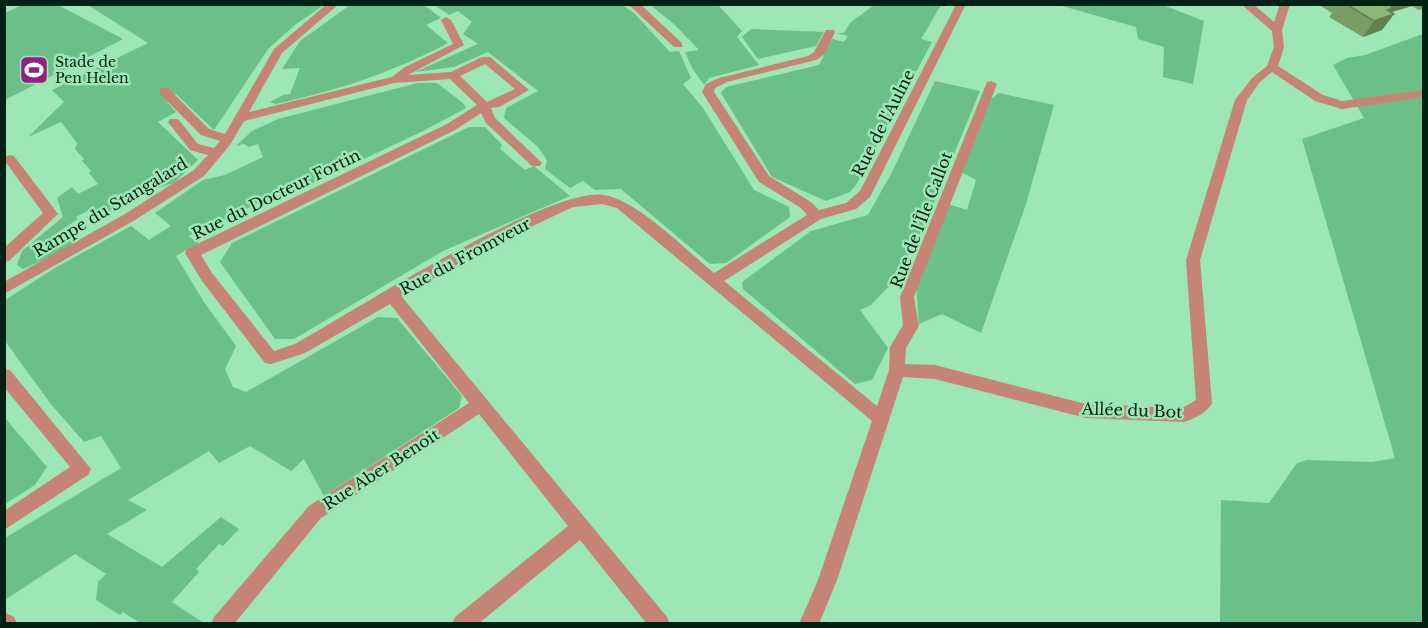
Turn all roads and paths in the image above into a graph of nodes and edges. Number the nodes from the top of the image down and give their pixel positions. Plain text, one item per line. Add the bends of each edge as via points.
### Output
1 (633, 4) edge
2 (1246, 4) edge
3 (1285, 4) edge
4 (962, 5) edge
5 (330, 6) edge
6 (446, 20) dead end
7 (1277, 30) junction
8 (830, 32) dead end
9 (678, 45) dead end
10 (1272, 67) junction
11 (453, 75) junction
12 (394, 80) junction
13 (992, 84) dead end
14 (164, 91) dead end
15 (1424, 93) edge
16 (484, 106) junction
17 (241, 118) junction
18 (174, 122) dead end
19 (228, 139) junction
20 (217, 153) junction
21 (10, 159) dead end
22 (536, 163) dead end
23 (816, 216) junction
24 (4, 257) edge
25 (4, 266) edge
26 (712, 281) junction
27 (11, 285) edge
28 (392, 296) junction
29 (897, 370) junction
30 (4, 375) edge
31 (479, 405) junction
32 (881, 419) junction
33 (4, 522) edge
34 (580, 528) junction
35 (221, 624) edge
36 (462, 624) edge
37 (660, 624) edge
38 (809, 624) edge

1 - 9 street
2 - 7 street
3 - 7 street
4 - 23 street, Rue de l'Aulne via 865,194 852,206
5 - 17 street, Rampe du Stangalard via 278,51
6 - 12 street, Rue du Docteur Fortin via 459,45
7 - 10 street via 1279,47
8 - 23 street via 819,54 812,58 723,80 710,86 708,92 764,179 806,205
10 - 15 street via 1319,98 1342,105
10 - 29 street, Allée du Bot via 1241,100 1193,260 1204,404 1184,415 1086,411 935,372
11 - 12 street, Rue du Docteur Fortin
11 - 16 street
11 - 16 street, Rue du Docteur Fortin via 486,59 523,90
12 - 17 street, Rue du Docteur Fortin
13 - 29 street, Rue de l'Île Callot via 907,297 911,326 898,347
14 - 19 street via 206,132
16 - 22 street via 490,120
16 - 28 street, Rue du Docteur Fortin via 451,127 192,253 271,358 300,348
17 - 19 street, Rampe du Stangalard
18 - 20 street via 194,147
19 - 20 street, Rampe du Stangalard
20 - 27 street, Rampe du Stangalard via 199,173 170,192
21 - 24 street via 51,214
23 - 26 street, Rue de l'Aulne
25 - 27 street
26 - 28 street, Rue du Fromveur via 622,205 602,199 571,203 487,241
26 - 32 street, Rue du Fromveur
28 - 31 street, Rue du Fromveur
29 - 32 street
30 - 33 street via 82,470
31 - 34 street, Rue du Fromveur
31 - 35 street, Rue Aber Benoit via 315,512
32 - 38 street
34 - 36 street
34 - 37 street, Rue du Fromveur

